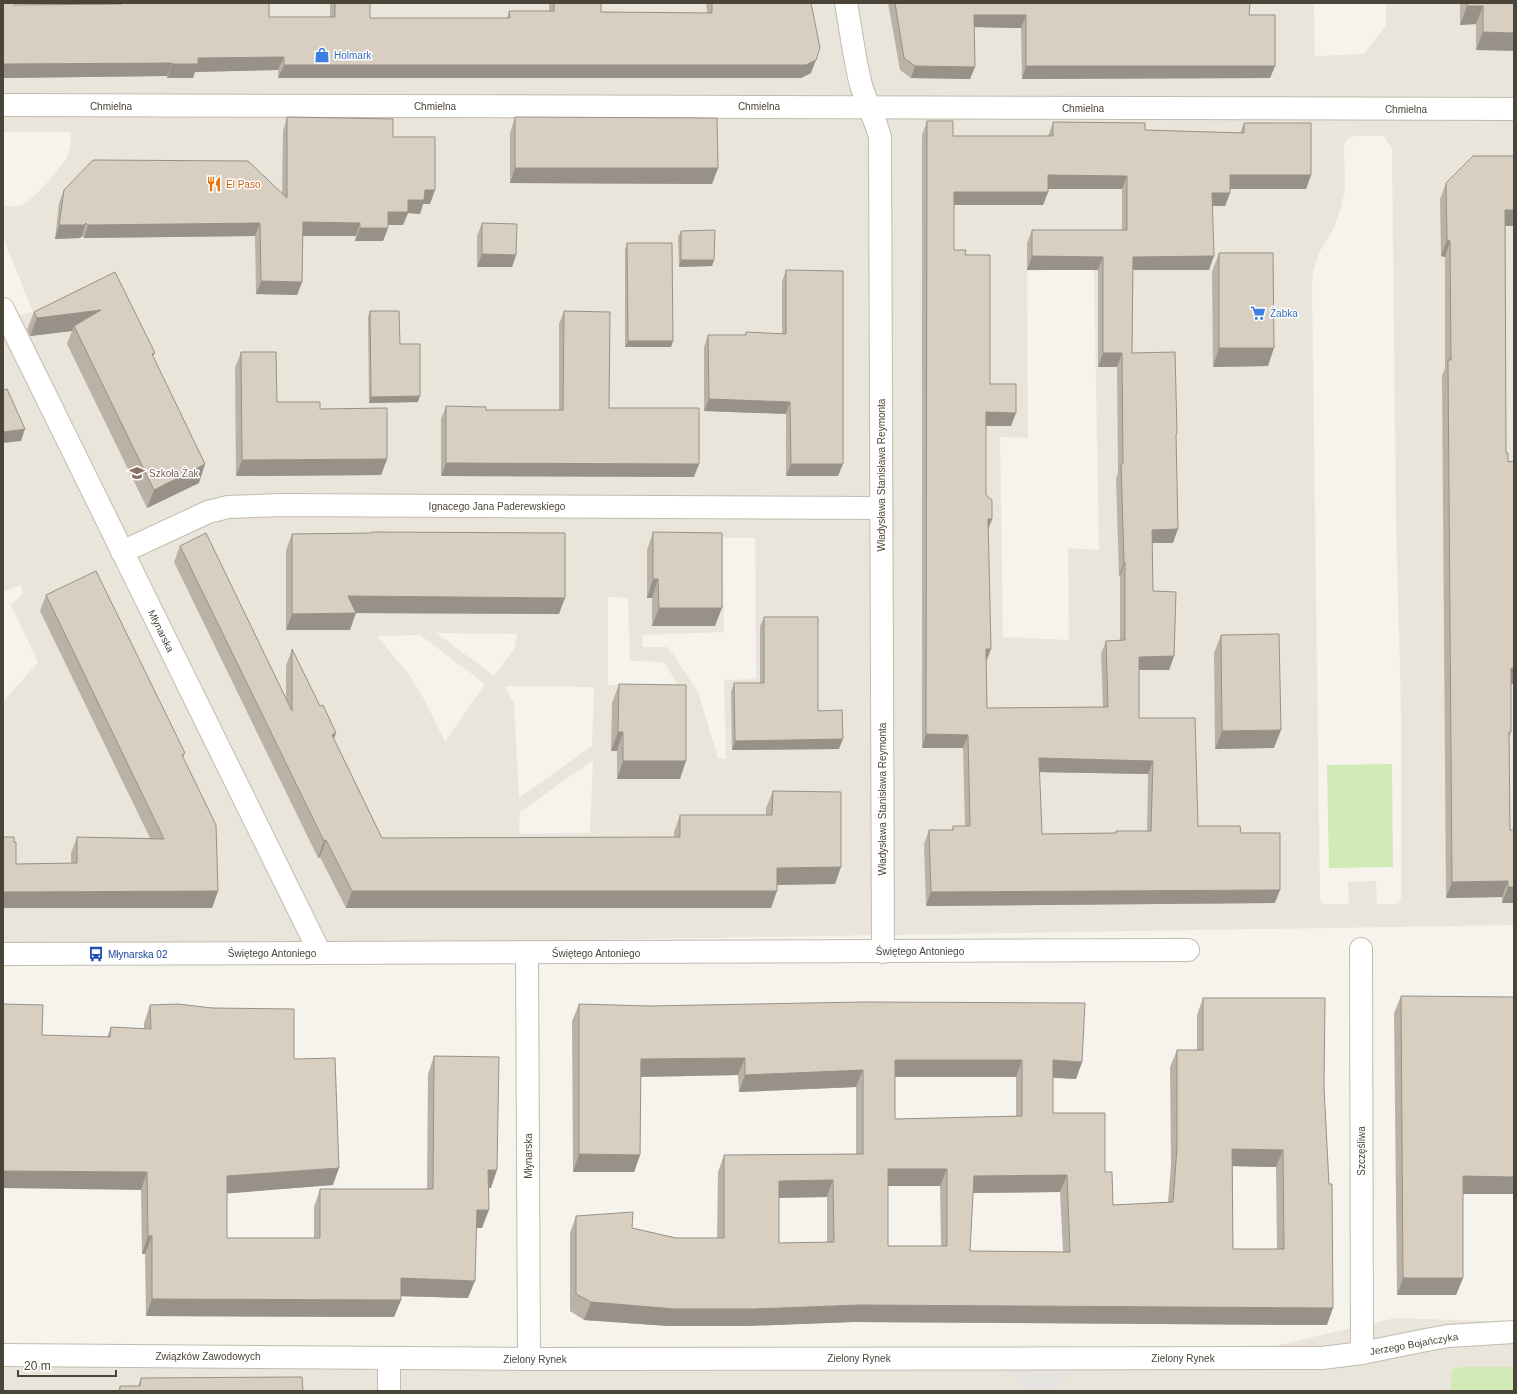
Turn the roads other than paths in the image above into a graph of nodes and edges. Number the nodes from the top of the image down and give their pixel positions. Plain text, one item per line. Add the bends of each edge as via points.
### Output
1 (846, 3) edge
2 (3, 106) edge
3 (870, 107) junction
4 (1514, 109) edge
5 (3, 309) edge
6 (881, 508) junction
7 (122, 552) junction
8 (1360, 949) dead end
9 (1188, 950) dead end
10 (882, 952) junction
11 (320, 953) junction
12 (527, 953) junction
13 (3, 954) edge
14 (1514, 1332) edge
15 (1362, 1353) junction
16 (3, 1355) edge
17 (389, 1358) junction
18 (529, 1359) junction
19 (389, 1391) edge

1 - 3 street, Władysława Stanisława Reymonta via 857,66
2 - 3 street, Chmielna
3 - 4 street, Chmielna
3 - 6 street, Władysława Stanisława Reymonta via 880,137
5 - 7 street, Młynarska
6 - 7 street, Ignacego Jana Paderewskiego via 281,504 228,507 208,512
6 - 10 street, Władysława Stanisława Reymonta
7 - 11 street, Młynarska
8 - 15 street, Szczęśliwa
9 - 10 street, Świętego Antoniego
10 - 12 street, Świętego Antoniego
11 - 12 street, Świętego Antoniego
11 - 13 street, Świętego Antoniego
12 - 18 street, Młynarska
14 - 15 street, Jerzego Bojańczyka via 1448,1336
15 - 18 street, Zielony Rynek via 1322,1358
16 - 17 street, Związków Zawodowych
17 - 18 street, Zielony Rynek
17 - 19 street

